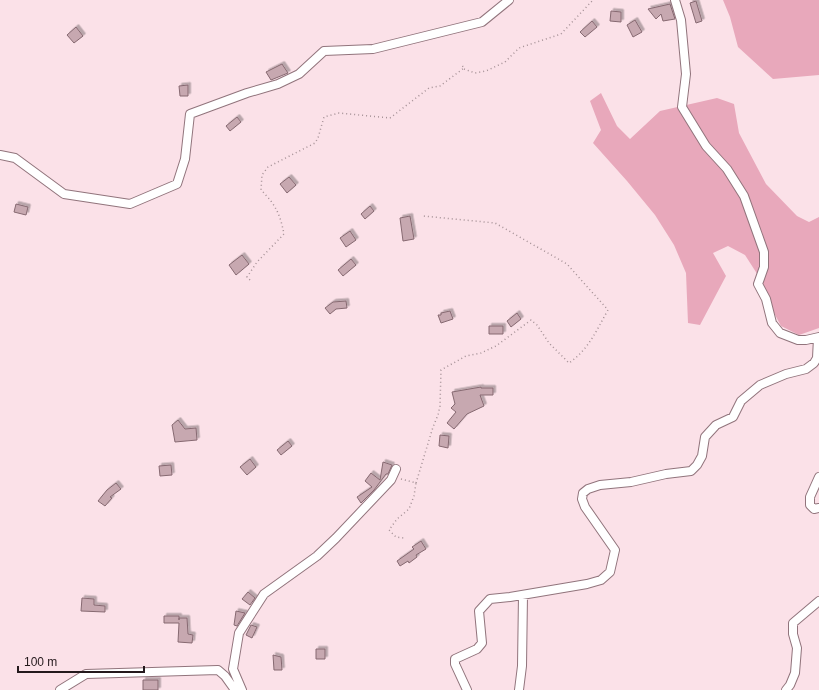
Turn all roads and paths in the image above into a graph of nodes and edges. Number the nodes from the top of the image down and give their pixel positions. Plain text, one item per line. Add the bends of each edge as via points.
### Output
1 (509, 0) edge
2 (593, 0) edge
3 (675, 0) edge
4 (461, 64) dead end
5 (464, 68) junction
6 (0, 155) edge
7 (423, 216) dead end
8 (250, 280) dead end
9 (818, 337) edge
10 (394, 473) joint
11 (819, 477) edge
12 (416, 483) junction
13 (819, 508) edge
14 (404, 538) dead end
15 (523, 595) junction
16 (819, 601) edge
17 (60, 690) edge
18 (235, 690) edge
19 (242, 690) edge
20 (467, 690) edge
21 (519, 690) edge
22 (786, 690) edge

1 - 6 street via 482,22 373,49 324,51 299,74 278,84 190,114 185,160 177,184 130,204 64,194 15,158
2 - 5 path via 561,34 519,48 505,62 486,71 475,73
3 - 9 street via 681,20 686,74 682,107 706,146 727,169 744,196 764,252 764,266 758,284 766,299 772,323 780,332 798,340
4 - 5 path
5 - 8 path via 440,86 429,88 390,118 339,113 324,116 315,143 268,167 262,175 261,190 280,216 284,234 254,267 247,277
7 - 12 path via 495,223 567,264 608,310 580,355 569,363 531,320 496,346 466,356 441,370 438,415
9 - 15 street via 817,358 814,364 760,385 741,401 733,417 716,425 705,437 702,456 690,471 600,485 583,493 585,507 615,550 610,572 601,580
10 - 12 path
10 - 19 street via 336,538 264,594 240,633 233,669
11 - 13 street via 810,497 810,505 814,509
12 - 14 path via 409,509 389,530
15 - 20 street via 490,599 479,611 482,643 476,649 455,659
15 - 21 street
16 - 22 street via 793,623 797,648 795,673
17 - 18 street via 86,674 218,670

